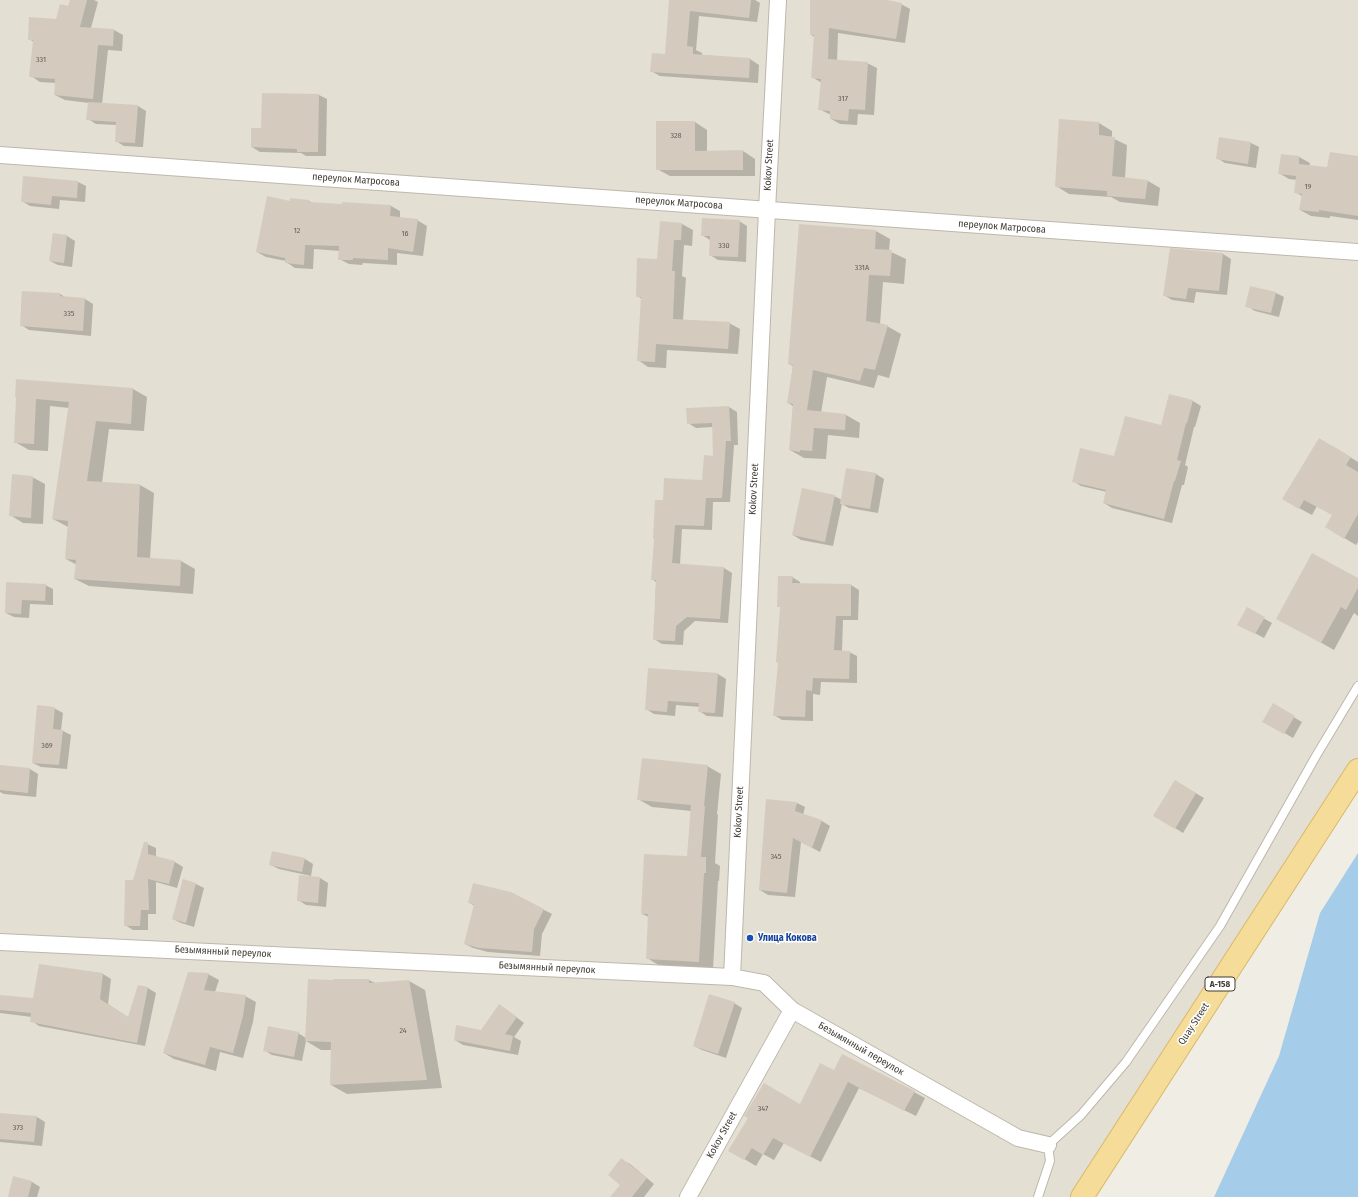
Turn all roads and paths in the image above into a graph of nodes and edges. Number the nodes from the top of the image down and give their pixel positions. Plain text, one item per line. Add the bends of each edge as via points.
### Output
1 (778, 0) edge
2 (0, 155) edge
3 (767, 210) junction
4 (1358, 252) edge
5 (1358, 686) edge
6 (1358, 770) edge
7 (0, 942) edge
8 (732, 977) junction
9 (792, 1010) junction
10 (1048, 1145) junction
11 (688, 1197) edge
12 (1038, 1197) edge
13 (1082, 1197) edge

1 - 3 street, Kokov Street
2 - 3 street, переулок Матросова
3 - 4 street, переулок Матросова
3 - 8 street, Kokov Street
5 - 10 lane via 1220,926 1126,1062 1081,1115
6 - 13 main road, Quay Street / А-158
7 - 8 street, Безымянный переулок
8 - 9 street, Безымянный переулок via 764,983
9 - 10 street, Безымянный переулок via 1018,1138
9 - 11 street, Kokov Street
10 - 12 lane via 1050,1162

